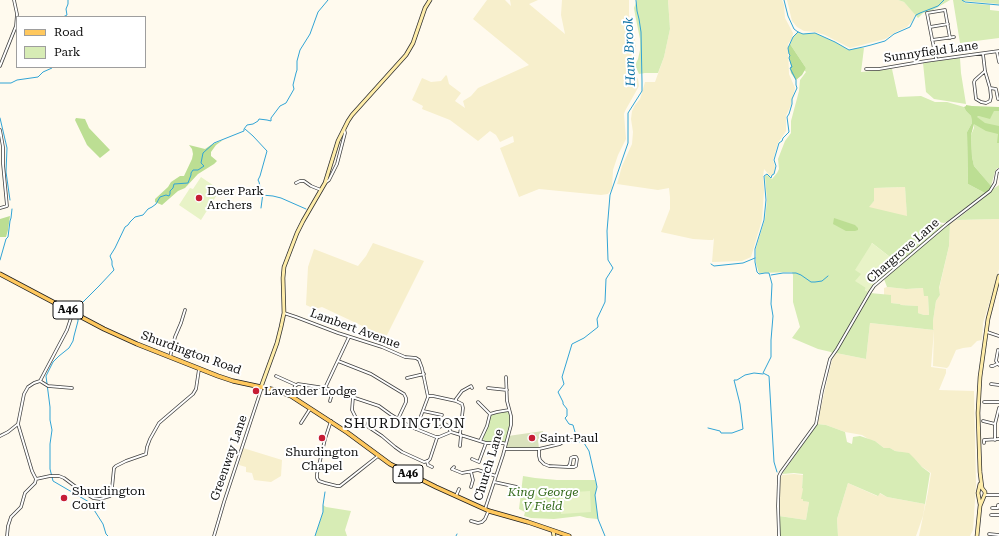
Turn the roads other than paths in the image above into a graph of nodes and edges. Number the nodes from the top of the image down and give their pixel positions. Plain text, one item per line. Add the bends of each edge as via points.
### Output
1 (14, 0) edge
2 (430, 0) edge
3 (17, 16) edge
4 (948, 24) junction
5 (16, 26) edge
6 (930, 27) junction
7 (954, 37) dead end
8 (950, 38) junction
9 (932, 40) junction
10 (998, 51) edge
11 (983, 53) junction
12 (936, 59) junction
13 (999, 62) edge
14 (0, 66) edge
15 (866, 69) dead end
16 (985, 71) junction
17 (990, 88) junction
18 (998, 99) edge
19 (344, 128) junction
20 (0, 130) edge
21 (999, 170) edge
22 (296, 183) dead end
23 (325, 183) junction
24 (321, 190) junction
25 (0, 208) edge
26 (0, 274) edge
27 (999, 276) edge
28 (184, 310) dead end
29 (73, 312) junction
30 (284, 313) junction
31 (985, 332) junction
32 (999, 336) edge
33 (349, 337) junction
34 (998, 350) edge
35 (170, 357) junction
36 (338, 361) junction
37 (998, 364) edge
38 (991, 366) dead end
39 (199, 369) junction
40 (424, 374) junction
41 (276, 376) dead end
42 (407, 378) dead end
43 (506, 378) dead end
44 (40, 381) junction
45 (296, 385) junction
46 (992, 385) dead end
47 (999, 385) edge
48 (471, 386) dead end
49 (261, 387) junction
50 (72, 388) dead end
51 (325, 388) junction
52 (488, 388) dead end
53 (333, 390) junction
54 (507, 390) junction
55 (291, 396) junction
56 (428, 396) junction
57 (353, 397) junction
58 (330, 401) dead end
59 (456, 401) junction
60 (478, 402) dead end
61 (984, 402) dead end
62 (999, 402) edge
63 (310, 408) junction
64 (509, 410) junction
65 (423, 411) junction
66 (999, 411) edge
67 (490, 414) junction
68 (442, 415) dead end
69 (356, 418) dead end
70 (398, 419) junction
71 (331, 421) junction
72 (983, 421) dead end
73 (300, 422) dead end
74 (18, 424) junction
75 (995, 424) junction
76 (367, 426) dead end
77 (438, 428) dead end
78 (416, 429) junction
79 (451, 432) junction
80 (461, 434) junction
81 (0, 436) edge
82 (437, 438) junction
83 (999, 439) edge
84 (577, 440) dead end
85 (995, 440) junction
86 (480, 442) junction
87 (486, 443) junction
88 (984, 443) dead end
89 (506, 444) junction
90 (460, 446) dead end
91 (505, 449) junction
92 (539, 449) junction
93 (378, 456) junction
94 (472, 459) dead end
95 (426, 461) junction
96 (432, 467) dead end
97 (568, 467) junction
98 (470, 472) junction
99 (451, 473) dead end
100 (496, 476) junction
101 (36, 479) junction
102 (494, 482) junction
103 (981, 482) junction
104 (471, 487) dead end
105 (517, 487) dead end
106 (459, 489) dead end
107 (979, 493) junction
108 (984, 493) junction
109 (999, 494) edge
110 (456, 497) junction
111 (999, 505) edge
112 (980, 506) junction
113 (992, 508) dead end
114 (996, 508) junction
115 (487, 510) junction
116 (991, 515) dead end
117 (995, 515) junction
118 (999, 515) edge
119 (471, 521) dead end
120 (554, 531) junction
121 (989, 534) dead end
122 (993, 535) edge
123 (999, 535) edge
124 (7, 536) edge
125 (214, 536) edge
126 (554, 536) edge
127 (569, 536) edge
128 (779, 536) edge
129 (977, 536) edge

1 - 3 street
2 - 19 street via 406,55 352,115
4 - 6 street
4 - 6 street via 945,10 927,13
4 - 8 street
5 - 14 street
6 - 9 street
7 - 8 street
8 - 9 street
9 - 12 street
10 - 11 street, Sunnyfield Lane
10 - 13 street
11 - 12 street, Sunnyfield Lane
11 - 16 street
12 - 15 street, Sunnyfield Lane
16 - 17 street
16 - 17 street via 974,82 977,100 986,103 990,101
17 - 18 street via 996,89
19 - 23 street
19 - 23 street via 337,164
20 - 25 street via 7,206
21 - 128 street, Chargrove Lane via 990,191 947,224 870,292 830,359 816,424 779,476
22 - 24 street via 304,181
23 - 24 street
24 - 30 street via 297,233 284,267
26 - 29 main road, Shurdington Road / A46
27 - 31 street
28 - 35 street
29 - 35 main road, Shurdington Road / A46 via 130,341
29 - 44 street via 67,330
30 - 33 street, Lambert Avenue
30 - 49 street
31 - 32 street
31 - 103 street via 978,407
33 - 36 street
33 - 40 street, Lambert Avenue via 406,357 416,358
34 - 37 street
35 - 39 main road, Shurdington Road / A46
36 - 51 street
36 - 70 street via 371,374 402,394 406,398
37 - 38 street
39 - 49 main road, Shurdington Road / A46
39 - 101 street via 193,394 159,423 150,439 146,454 114,468 110,495 100,499 93,498 59,476
40 - 42 street
40 - 56 street
41 - 45 street
43 - 54 street, Church Lane
44 - 50 street via 48,386
44 - 74 street via 24,392
45 - 51 street
45 - 55 street
46 - 47 street
48 - 59 street via 462,391
49 - 55 main road, Shurdington Road / A46
49 - 125 street, Greenway Lane
51 - 53 street
52 - 54 street
53 - 57 street
53 - 58 street
54 - 64 street, Church Lane
55 - 63 main road, Shurdington Road / A46
56 - 59 street
56 - 65 street
57 - 69 street via 352,410
57 - 70 street via 380,406
59 - 80 street via 463,407
60 - 67 street
61 - 62 street
63 - 71 main road, Shurdington Road / A46
63 - 73 street
64 - 67 street
64 - 89 street, Church Lane via 511,416
65 - 68 street
65 - 78 street
66 - 75 street
67 - 86 street
70 - 78 street
71 - 93 main road, Shurdington Road / A46
71 - 93 street via 317,474 319,481 340,486
72 - 75 street
74 - 81 street
74 - 101 street
75 - 85 street
76 - 95 street via 402,452
77 - 79 street via 444,424
78 - 82 street
79 - 80 street
79 - 82 street
80 - 86 street
80 - 90 street
82 - 95 street via 430,458
83 - 85 street
84 - 92 street via 566,440
85 - 88 street via 984,440
86 - 87 street
87 - 89 street
87 - 94 street via 479,462
89 - 91 street, Church Lane
91 - 92 street
91 - 100 street, Church Lane
92 - 97 street via 539,458 544,464
93 - 110 main road, Shurdington Road / A46
95 - 96 street
97 - 97 street via 571,458 576,458 576,466
98 - 99 street via 462,473 453,468
98 - 100 street via 481,471
98 - 104 street via 473,480
100 - 102 street, Church Lane
101 - 124 street via 35,484 26,493 21,507 11,517
102 - 105 street
102 - 115 street, Church Lane
103 - 107 street
103 - 108 street
106 - 110 street
107 - 108 street via 981,490
107 - 108 street via 981,497
107 - 112 street
108 - 109 street
108 - 112 street
110 - 115 main road, Shurdington Road / A46
111 - 114 street
112 - 129 street
113 - 114 street
114 - 117 street
115 - 119 street via 482,522
115 - 120 main road, Shurdington Road / A46
116 - 117 street
117 - 118 street
120 - 126 street
120 - 127 main road, Shurdington Road / A46
121 - 122 street
122 - 123 street

